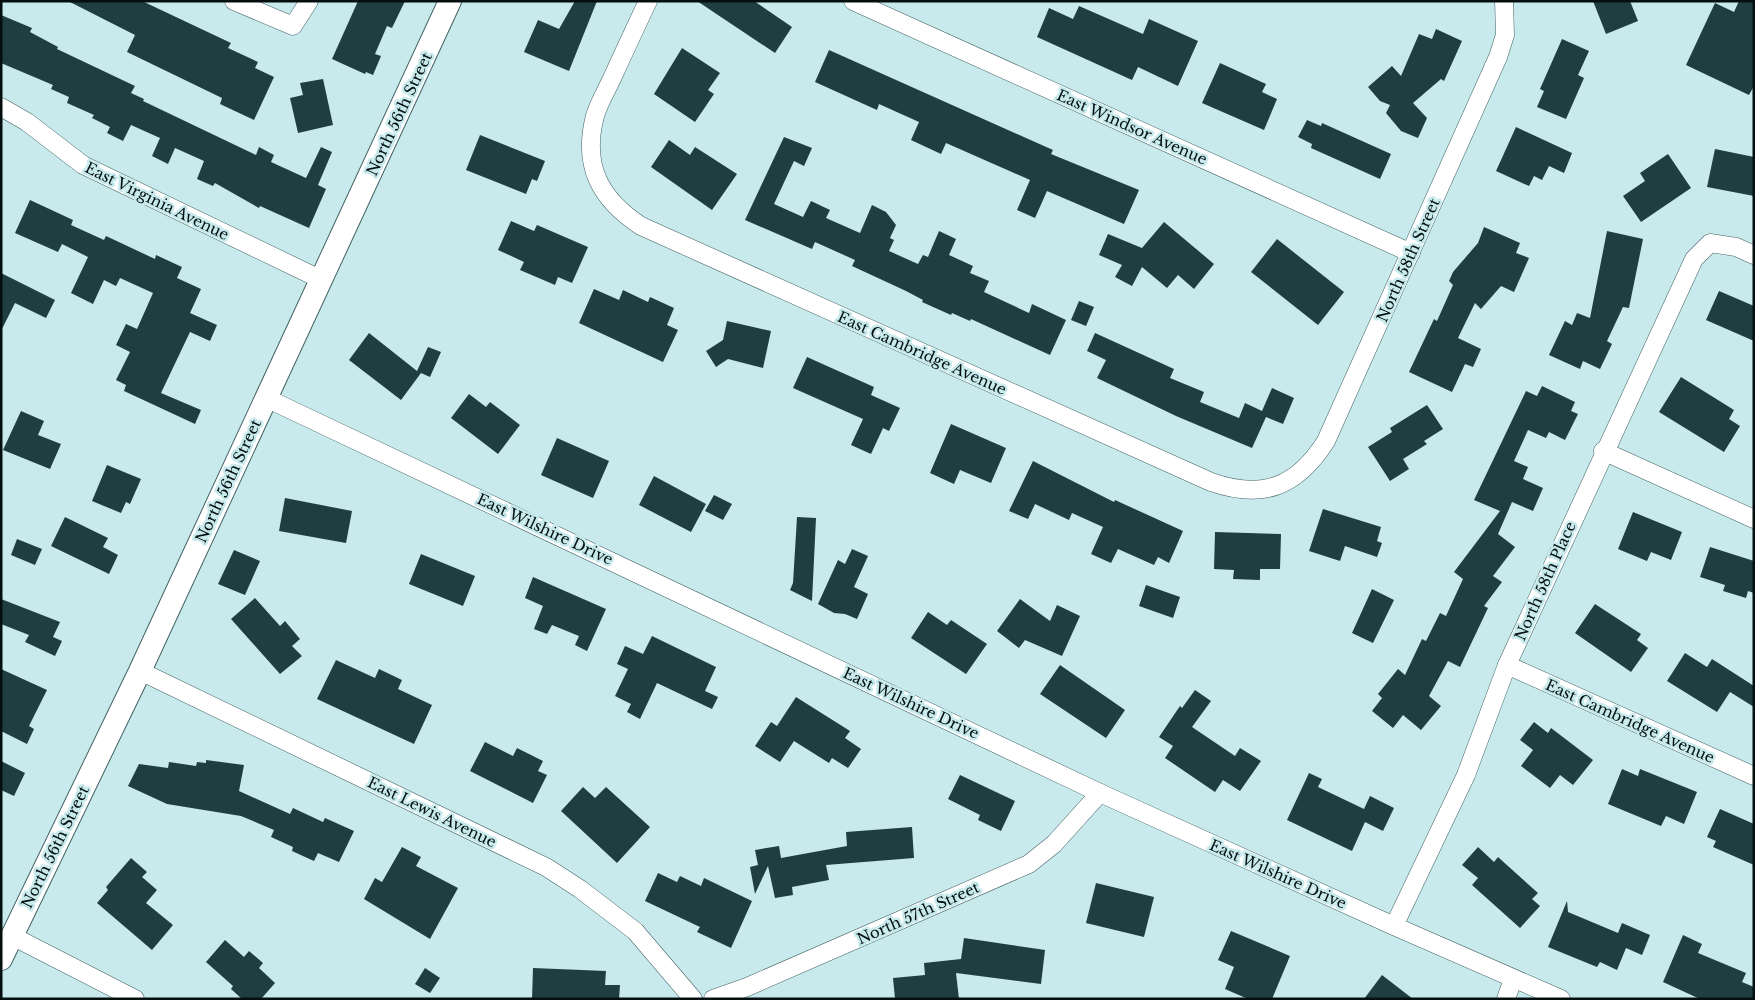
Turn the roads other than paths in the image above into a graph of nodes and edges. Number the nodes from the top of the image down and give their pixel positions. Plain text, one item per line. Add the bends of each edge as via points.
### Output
1 (234, 1) edge
2 (309, 1) edge
3 (450, 1) edge
4 (648, 1) edge
5 (853, 1) edge
6 (1504, 1) edge
7 (1, 107) edge
8 (1411, 253) junction
9 (1754, 255) edge
10 (322, 280) junction
11 (266, 398) junction
12 (1603, 451) junction
13 (1284, 484) joint
14 (1754, 519) edge
15 (1507, 665) junction
16 (140, 671) junction
17 (1754, 776) edge
18 (1100, 793) junction
19 (1394, 926) junction
20 (12, 936) junction
21 (1, 959) edge
22 (1513, 979) junction
23 (134, 999) edge
24 (693, 999) edge
25 (713, 999) edge
26 (1506, 999) edge
27 (1561, 999) edge

1 - 2 street via 294,26
3 - 10 street, North 56th Street
4 - 13 street, East Cambridge Avenue via 595,115 591,138 591,163 600,186 621,213 642,226 1211,482 1231,489 1262,490
5 - 8 street, East Windsor Avenue
6 - 8 street, North 58th Street via 1505,35 1498,57
7 - 10 street, East Virginia Avenue via 28,122 83,165
8 - 13 street, North 58th Street via 1326,441 1314,460
9 - 12 street, North 58th Place via 1736,247 1710,243 1694,258
10 - 11 street, North 56th Street
11 - 16 street, North 56th Street
11 - 18 street, East Wilshire Drive
12 - 14 street
12 - 15 street, North 58th Place
15 - 17 street, East Cambridge Avenue
15 - 19 street, North 58th Place via 1466,775
16 - 20 street, North 56th Street
16 - 24 street, East Lewis Avenue via 546,868 580,889 635,931
18 - 19 street, East Wilshire Drive
18 - 25 street, North 57th Street via 1054,844 1029,864
19 - 22 street, East Wilshire Drive
20 - 21 street, North 56th Street
20 - 23 street
22 - 26 street
22 - 27 street, East Wilshire Drive

